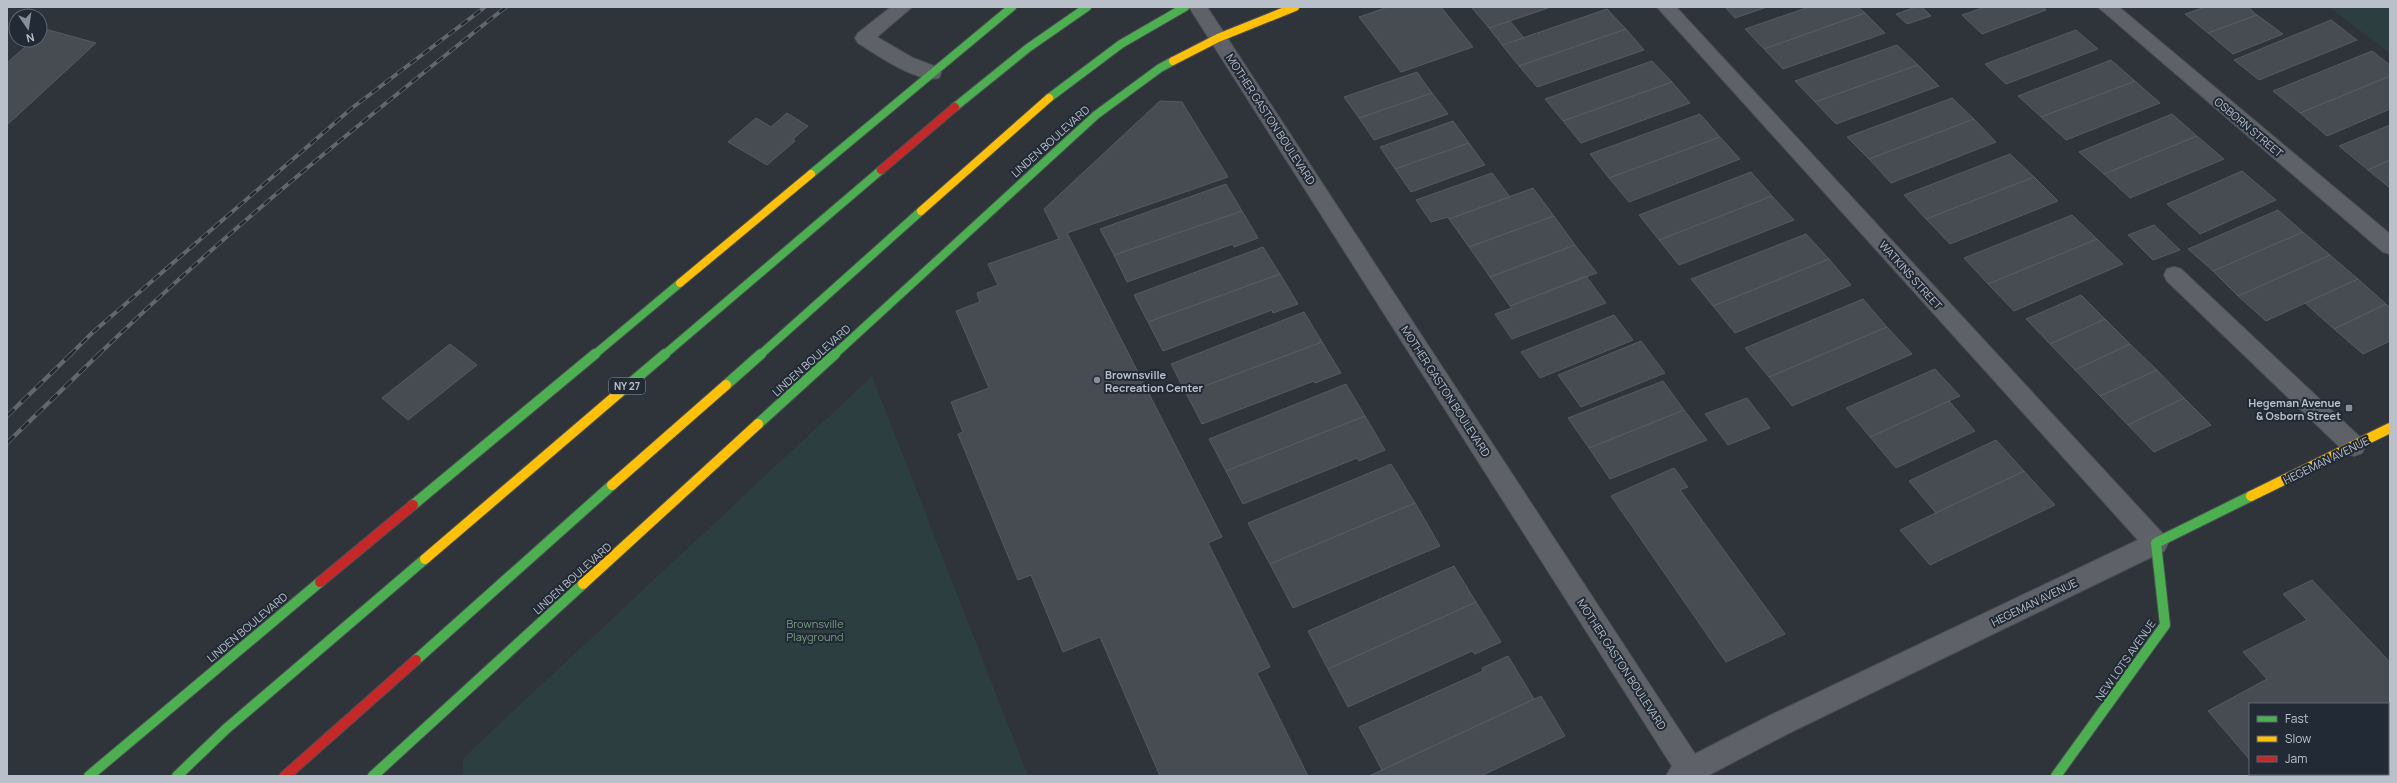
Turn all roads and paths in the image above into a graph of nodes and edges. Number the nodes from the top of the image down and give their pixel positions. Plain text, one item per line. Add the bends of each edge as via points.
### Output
1 (903, 7) edge
2 (1012, 7) edge
3 (1087, 7) edge
4 (1185, 7) edge
5 (1198, 7) edge
6 (1295, 7) edge
7 (1666, 7) edge
8 (2107, 7) edge
9 (1218, 38) junction
10 (932, 73) junction
11 (2390, 246) edge
12 (2174, 274) dead end
13 (2390, 428) edge
14 (2354, 446) junction
15 (2156, 543) junction
16 (1688, 774) edge
17 (90, 776) edge
18 (177, 776) edge
19 (285, 776) edge
20 (373, 776) edge
21 (2056, 776) edge

1 - 10 street via 864,38 906,63
2 - 10 main road, LINDEN BOULEVARD
3 - 18 main road, NY 27 via 1028,48 945,115 226,729
4 - 19 main road via 1121,44 1056,92
5 - 9 street, MOTHER GASTON BOULEVARD
6 - 9 main road, LINDEN BOULEVARD
7 - 15 street, WATKINS STREET
8 - 11 street, OSBORN STREET
9 - 16 street, MOTHER GASTON BOULEVARD
9 - 20 main road, LINDEN BOULEVARD via 1160,68 1096,115
10 - 17 main road, LINDEN BOULEVARD
12 - 14 street
13 - 14 main road, HEGEMAN AVENUE
14 - 15 main road, HEGEMAN AVENUE
15 - 16 street, HEGEMAN AVENUE via 1780,724
15 - 21 main road, NEW LOTS AVENUE via 2165,625

